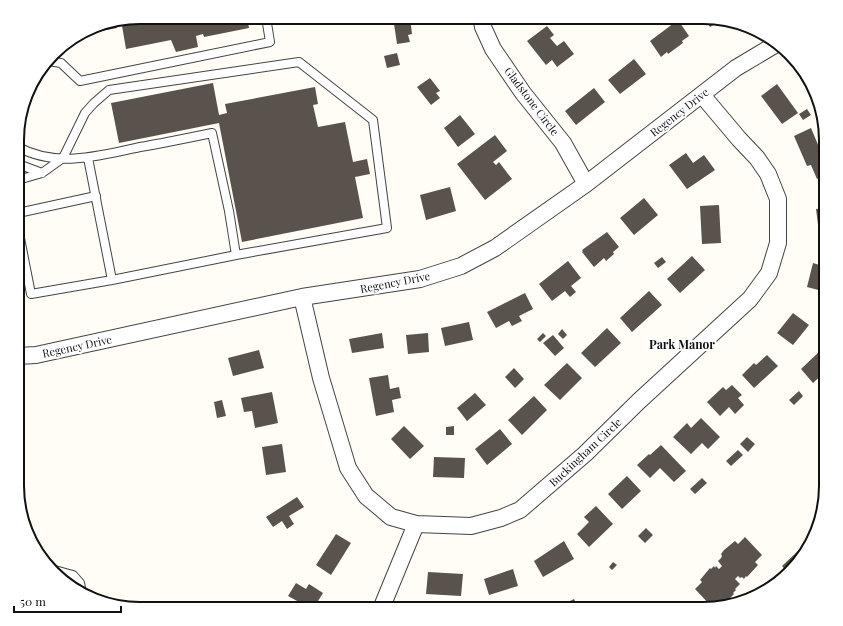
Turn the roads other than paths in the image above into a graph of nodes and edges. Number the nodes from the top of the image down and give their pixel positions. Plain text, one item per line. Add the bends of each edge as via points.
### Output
1 (267, 24) edge
2 (482, 24) edge
3 (773, 47) edge
4 (54, 62) edge
5 (702, 95) junction
6 (24, 149) edge
7 (63, 158) junction
8 (88, 158) junction
9 (24, 166) edge
10 (42, 173) junction
11 (24, 178) edge
12 (586, 184) junction
13 (96, 196) junction
14 (24, 212) edge
15 (236, 255) junction
16 (24, 258) edge
17 (112, 280) junction
18 (302, 297) junction
19 (24, 356) edge
20 (416, 524) junction
21 (63, 572) edge
22 (81, 586) edge
23 (384, 602) edge

1 - 4 lane via 270,42 80,81 61,62
2 - 12 street, Gladstone Circle via 493,49 523,93 563,143
3 - 5 street, Regency Drive via 736,68
5 - 12 street, Regency Drive
5 - 20 street, Buckingham Circle via 757,158 768,174 778,199 778,243 769,273 750,299 585,454 520,510 471,526
6 - 7 lane via 44,156
7 - 8 lane
7 - 10 lane
7 - 15 lane via 85,113 109,90 299,62 373,120 387,228
8 - 13 lane
8 - 15 lane via 212,133
9 - 10 lane
10 - 11 lane
12 - 18 street, Regency Drive via 495,248 461,266 420,279
13 - 14 lane
13 - 17 lane
15 - 17 lane
16 - 17 lane via 31,294
18 - 19 street, Regency Drive
18 - 20 street, Buckingham Circle via 321,378 348,468 366,496 391,517
20 - 23 street
21 - 22 lane via 73,575

